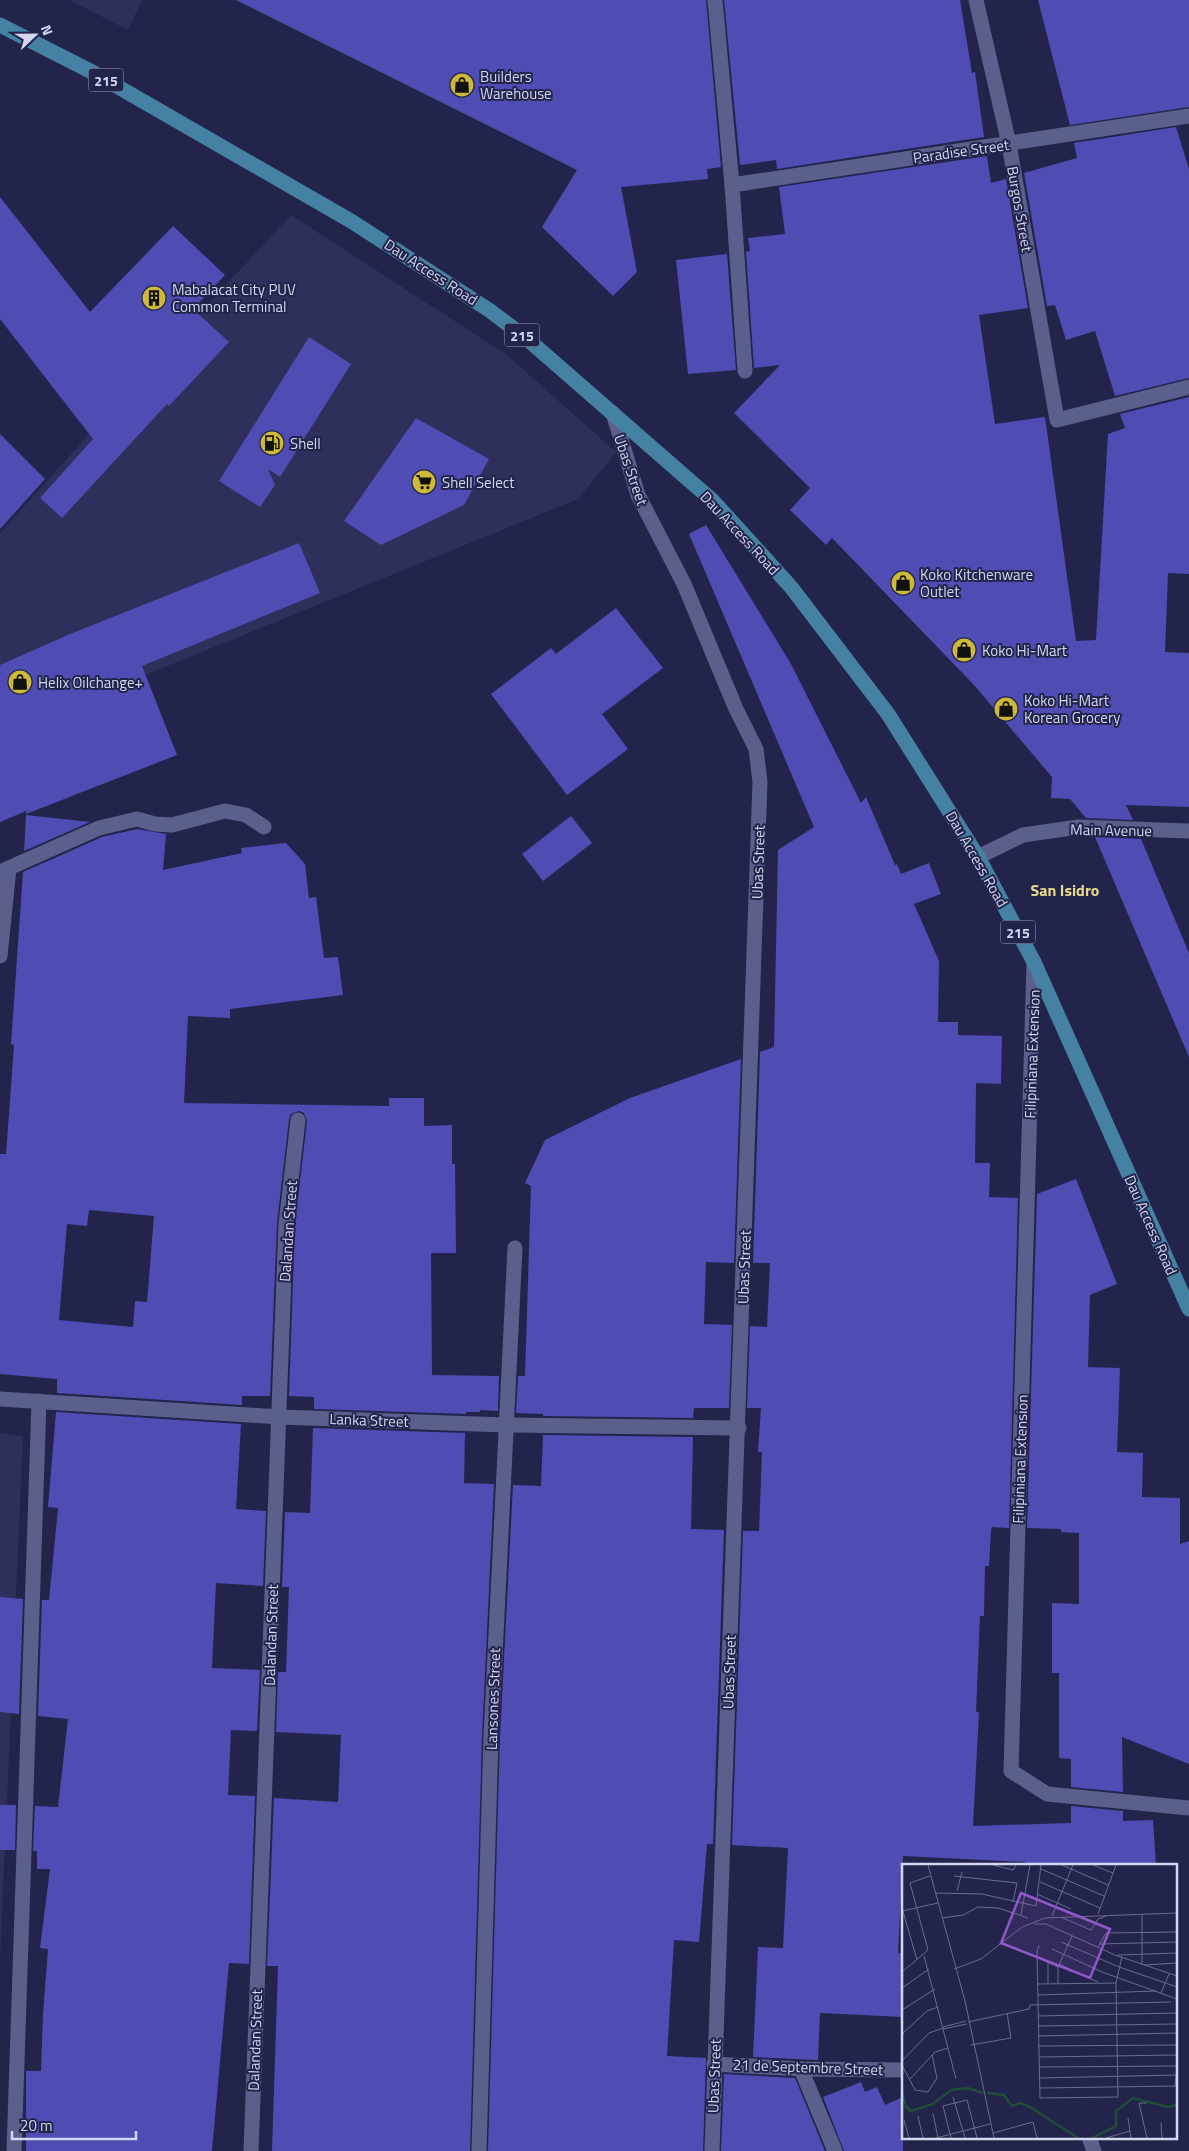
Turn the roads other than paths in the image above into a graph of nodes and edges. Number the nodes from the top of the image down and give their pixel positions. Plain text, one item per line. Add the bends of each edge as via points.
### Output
1 (715, 0) edge
2 (976, 0) edge
3 (0, 25) edge
4 (1189, 116) edge
5 (1009, 144) junction
6 (732, 185) junction
7 (746, 371) dead end
8 (1189, 387) edge
9 (612, 413) junction
10 (264, 827) dead end
11 (1189, 831) edge
12 (978, 857) junction
13 (5, 870) edge
14 (0, 956) edge
15 (1034, 962) junction
16 (298, 1120) dead end
17 (515, 1248) dead end
18 (1189, 1309) edge
19 (0, 1399) edge
20 (39, 1402) junction
21 (280, 1417) junction
22 (505, 1425) junction
23 (739, 1428) junction
24 (1189, 1808) edge
25 (714, 2064) junction
26 (801, 2069) junction
27 (902, 2070) edge
28 (1089, 2138) edge
29 (14, 2151) edge
30 (251, 2151) edge
31 (479, 2151) edge
32 (712, 2151) edge
33 (835, 2151) edge
34 (1094, 2151) edge

1 - 6 street
2 - 5 street, Burgos Street
3 - 9 main road, Dau Access Road / 215 via 94,73 385,241 525,337
4 - 5 street, Paradise Street
5 - 6 street, Paradise Street
5 - 8 street, Burgos Street via 1057,420
6 - 7 street
9 - 12 main road, Dau Access Road / 215 via 713,501 791,587 888,714
9 - 23 street, Ubas Street via 638,495 684,584 756,749 760,782
10 - 13 street via 246,815 225,811 172,825 137,819 100,828
11 - 12 street, Main Avenue via 1078,827 1023,835
12 - 15 main road, Dau Access Road / 215
13 - 14 street
15 - 18 main road, Dau Access Road / 215
15 - 24 street, Filipiniana Extension via 1011,1771 1047,1794
16 - 21 street, Dalandan Street via 286,1224
17 - 22 street, Lansones Street
19 - 20 street, Lanka Street
20 - 21 street, Lanka Street
20 - 29 street
21 - 22 street, Lanka Street
21 - 30 street, Dalandan Street
22 - 23 street, Lanka Street
22 - 31 street, Lansones Street via 490,1746
23 - 25 street, Ubas Street
25 - 26 street, 21 de Septembre Street
25 - 32 street, Ubas Street
26 - 27 street, 21 de Septembre Street
26 - 33 street
28 - 34 street

